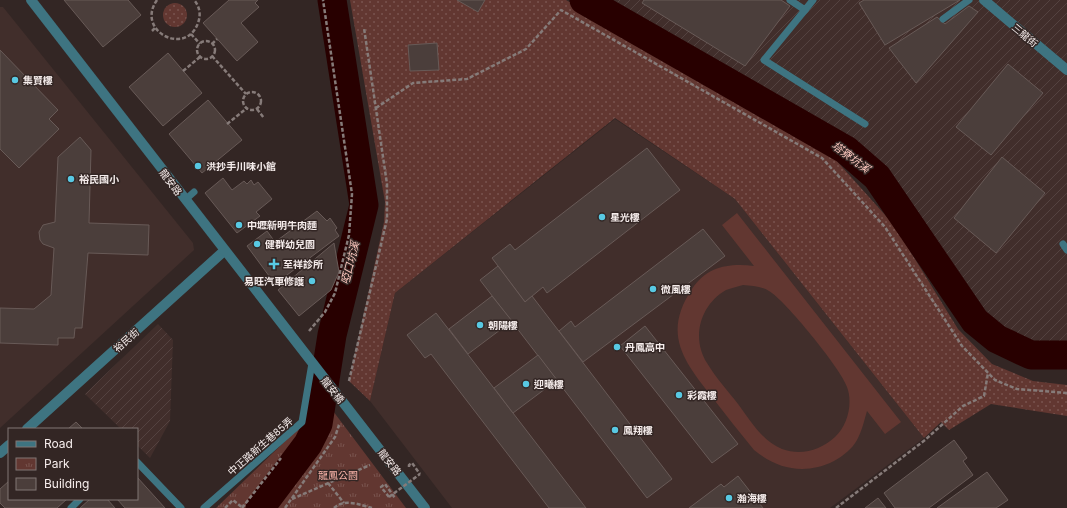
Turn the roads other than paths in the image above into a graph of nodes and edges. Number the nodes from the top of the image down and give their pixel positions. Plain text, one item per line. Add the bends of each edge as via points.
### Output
1 (31, 0) edge
2 (790, 0) edge
3 (813, 0) edge
4 (969, 0) edge
5 (984, 0) edge
6 (805, 10) junction
7 (943, 19) dead end
8 (1067, 70) edge
9 (865, 124) dead end
10 (194, 192) dead end
11 (185, 200) junction
12 (224, 251) junction
13 (312, 363) junction
14 (354, 416) joint
15 (28, 428) edge
16 (8, 446) edge
17 (0, 453) edge
18 (138, 463) edge
19 (79, 500) edge
20 (71, 508) edge
21 (182, 508) edge
22 (204, 508) edge
23 (425, 508) edge

1 - 11 street, 龍安路
2 - 6 lane
3 - 6 lane
4 - 7 lane
5 - 8 street, 三龍街
6 - 9 lane via 764,60
10 - 11 lane
11 - 12 street, 龍安路
12 - 13 street, 龍安路
12 - 15 street, 裕民街
13 - 14 street, 龍安橋
13 - 22 lane, 中正路新生巷85弄 via 302,422
14 - 23 street, 龍安路
16 - 17 street
18 - 21 lane
19 - 20 lane

